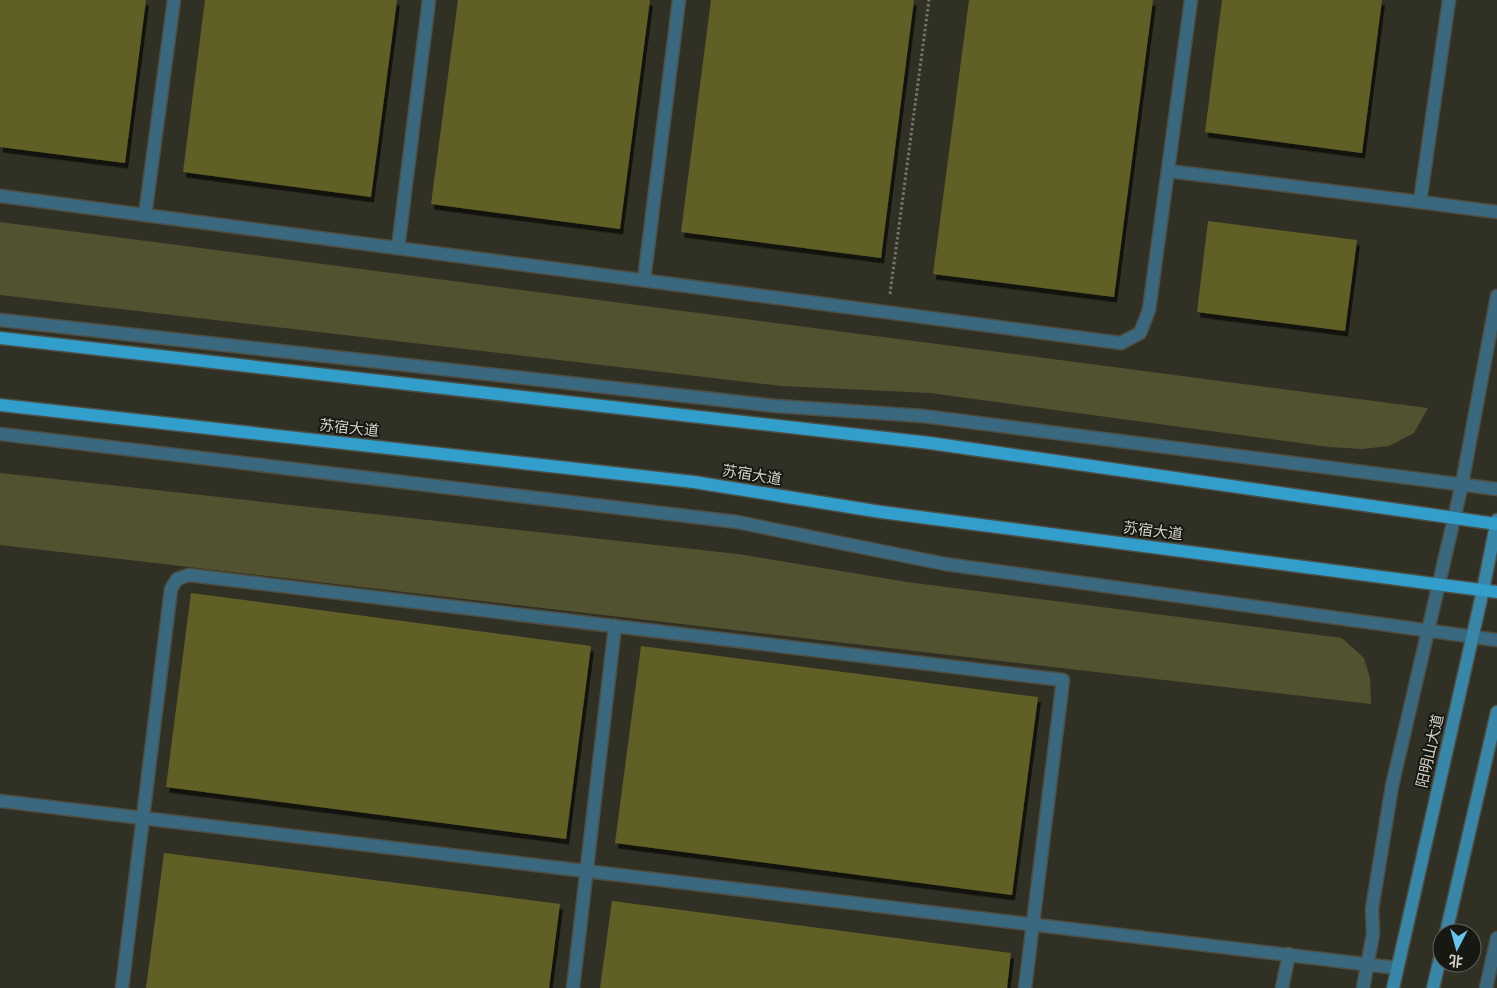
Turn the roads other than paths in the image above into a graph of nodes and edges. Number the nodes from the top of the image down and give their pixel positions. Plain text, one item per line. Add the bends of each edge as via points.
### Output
1 (174, 0) edge
2 (429, 0) edge
3 (678, 0) edge
4 (1191, 0) edge
5 (1449, 0) edge
6 (1168, 171) junction
7 (0, 196) edge
8 (1420, 202) junction
9 (1497, 212) edge
10 (145, 215) junction
11 (398, 248) junction
12 (644, 280) junction
13 (1497, 296) edge
14 (0, 320) edge
15 (0, 338) edge
16 (0, 405) edge
17 (0, 434) edge
18 (1462, 484) junction
19 (1497, 489) edge
20 (1454, 518) junction
21 (1497, 523) edge
22 (1439, 584) junction
23 (1483, 590) junction
24 (1497, 592) edge
25 (615, 626) junction
26 (1427, 630) junction
27 (1472, 637) junction
28 (1497, 640) edge
29 (1497, 712) edge
30 (1495, 729) edge
31 (0, 801) edge
32 (143, 818) junction
33 (587, 871) junction
34 (1448, 923) edge
35 (1033, 924) junction
36 (1497, 938) edge
37 (1289, 954) junction
38 (1368, 964) junction
39 (1397, 968) junction
40 (1437, 973) edge
41 (1490, 984) edge
42 (122, 988) edge
43 (573, 988) edge
44 (1025, 988) edge
45 (1282, 988) edge
46 (1363, 988) edge
47 (1393, 988) edge
48 (1433, 988) edge
49 (1473, 988) edge

1 - 10 lane
2 - 11 lane
3 - 12 lane
4 - 6 lane
5 - 8 lane
6 - 8 lane
6 - 12 lane via 1149,310 1140,333 1121,343
7 - 10 lane
8 - 9 lane
10 - 11 lane
11 - 12 lane
13 - 18 lane
14 - 18 lane via 776,406 923,416
15 - 20 main road via 930,443
16 - 22 main road, 苏宿大道 via 694,482 881,512
17 - 26 lane via 737,522 945,564
18 - 19 lane
18 - 20 lane
20 - 21 main road
20 - 22 lane
21 - 23 main road, 阳明山大道
22 - 23 main road, 苏宿大道
22 - 26 lane
23 - 24 main road, 苏宿大道
23 - 27 main road, 阳明山大道
25 - 32 lane via 189,575 177,579 171,589
25 - 33 lane
25 - 35 lane via 1063,680
26 - 27 lane
26 - 38 lane via 1392,786 1372,910
27 - 28 lane
27 - 39 main road, 阳明山大道
29 - 30 main road
30 - 34 main road
31 - 32 lane
32 - 33 lane
32 - 42 lane
33 - 35 lane
33 - 43 lane
35 - 37 lane
35 - 44 lane
36 - 41 lane
37 - 38 lane
37 - 45 lane
38 - 39 lane
38 - 46 lane
39 - 47 main road, 阳明山大道
40 - 48 main road
41 - 49 lane

